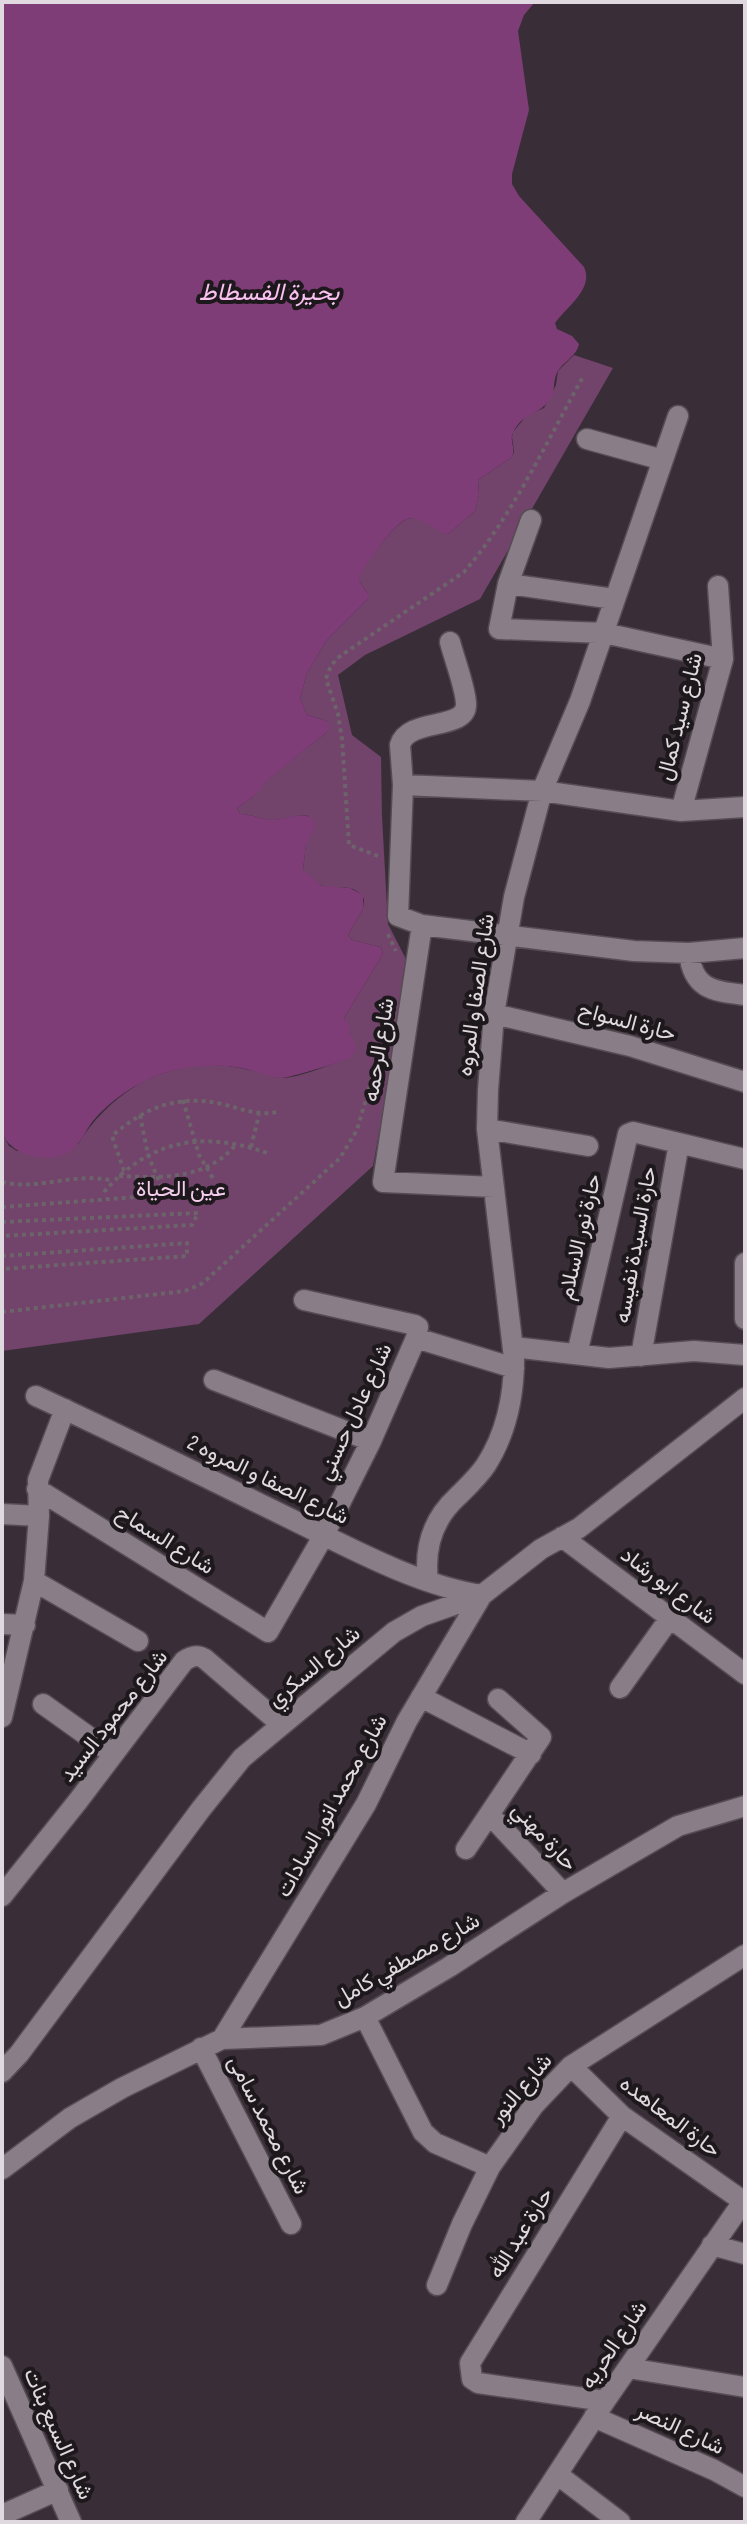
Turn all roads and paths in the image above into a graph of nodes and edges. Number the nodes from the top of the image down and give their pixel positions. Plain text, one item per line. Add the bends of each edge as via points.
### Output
1 (584, 375) dead end
2 (678, 416) dead end
3 (587, 439) dead end
4 (663, 460) junction
5 (531, 520) dead end
6 (508, 584) junction
7 (718, 586) dead end
8 (614, 599) junction
9 (604, 633) junction
10 (450, 642) dead end
11 (723, 659) junction
12 (403, 785) junction
13 (542, 791) junction
14 (745, 807) edge
15 (681, 811) junction
16 (379, 867) dead end
17 (422, 925) junction
18 (382, 928) dead end
19 (508, 937) junction
20 (745, 948) edge
21 (689, 953) junction
22 (397, 960) dead end
23 (745, 995) edge
24 (494, 1014) junction
25 (379, 1056) dead end
26 (745, 1082) edge
27 (183, 1100) junction
28 (278, 1112) dead end
29 (260, 1113) junction
30 (140, 1115) junction
31 (487, 1129) junction
32 (194, 1141) junction
33 (237, 1143) junction
34 (679, 1143) junction
35 (588, 1146) dead end
36 (251, 1147) junction
37 (267, 1153) dead end
38 (148, 1155) junction
39 (745, 1159) edge
40 (207, 1169) junction
41 (122, 1174) junction
42 (157, 1176) junction
43 (214, 1180) dead end
44 (113, 1181) junction
45 (2, 1182) edge
46 (494, 1187) junction
47 (162, 1188) dead end
48 (104, 1192) dead end
49 (205, 1192) dead end
50 (2, 1207) edge
51 (2, 1222) edge
52 (2, 1236) edge
53 (2, 1256) edge
54 (745, 1263) edge
55 (2, 1269) edge
56 (304, 1300) dead end
57 (2, 1312) edge
58 (745, 1319) edge
59 (416, 1338) junction
60 (577, 1354) junction
61 (745, 1355) edge
62 (641, 1356) junction
63 (514, 1357) junction
64 (214, 1380) dead end
65 (36, 1396) dead end
66 (65, 1409) junction
67 (742, 1409) edge
68 (371, 1441) junction
69 (37, 1489) junction
70 (2, 1514) edge
71 (39, 1516) junction
72 (324, 1535) junction
73 (562, 1537) junction
74 (34, 1581) junction
75 (428, 1581) junction
76 (482, 1595) junction
77 (670, 1618) junction
78 (2, 1624) edge
79 (25, 1625) junction
80 (268, 1632) joint
81 (138, 1641) dead end
82 (745, 1674) edge
83 (620, 1688) dead end
84 (421, 1697) junction
85 (498, 1699) dead end
86 (43, 1704) dead end
87 (2, 1717) edge
88 (282, 1725) junction
89 (113, 1754) junction
90 (531, 1754) junction
91 (745, 1806) edge
92 (490, 1815) junction
93 (466, 1849) dead end
94 (563, 1893) junction
95 (2, 1896) edge
96 (745, 1955) edge
97 (365, 2017) junction
98 (222, 2039) junction
99 (201, 2048) junction
100 (571, 2066) junction
101 (2, 2072) edge
102 (622, 2116) junction
103 (490, 2167) junction
104 (2, 2169) edge
105 (744, 2200) edge
106 (291, 2224) dead end
107 (712, 2245) junction
108 (745, 2254) edge
109 (437, 2285) dead end
110 (628, 2368) junction
111 (3, 2370) edge
112 (472, 2379) joint
113 (745, 2387) edge
114 (600, 2409) junction
115 (558, 2475) junction
116 (745, 2487) edge
117 (58, 2490) junction
118 (2, 2515) edge
119 (71, 2522) edge
120 (526, 2522) edge
121 (620, 2522) edge

1 - 16 path via 481,553 464,572 336,659 328,672 342,739 349,845 378,856
2 - 4 street, شارع الصفا و المروه
3 - 4 street
4 - 8 street, شارع الصفا و المروه
5 - 6 street
6 - 8 street
6 - 9 street via 499,629
7 - 11 street, شارع سيد كمال
8 - 9 street, شارع الصفا و المروه
9 - 11 street
9 - 13 street, شارع الصفا و المروه
10 - 12 street via 465,710 459,718 406,734 400,745
11 - 15 street, شارع سيد كمال
12 - 13 street
12 - 17 street via 398,916
13 - 15 street
13 - 19 street, شارع الصفا و المروه
14 - 15 street
17 - 19 street
17 - 46 street, شارع الرحمه via 383,1182
18 - 22 path via 394,944
19 - 21 street
19 - 24 street, شارع الصفا و المروه
20 - 21 street
21 - 23 street via 704,986
24 - 26 street, حارة السواح via 630,1046
24 - 31 street, شارع الصفا و المروه
25 - 57 path via 357,1130 340,1158 203,1283 185,1291
27 - 29 path
27 - 30 path
27 - 32 path
28 - 29 path
29 - 36 path
30 - 38 path
30 - 41 path via 112,1136
31 - 35 street
31 - 46 street, شارع الصفا و المروه
32 - 33 path
32 - 38 path
32 - 40 path
33 - 36 path
33 - 40 path
34 - 39 street
34 - 60 street, حارة نور الاسلام via 630,1132
34 - 62 street, حارة السيدة نفيسه
36 - 37 path
38 - 41 path
38 - 42 path
40 - 42 path
40 - 43 path
41 - 42 path
41 - 44 path
42 - 47 path
44 - 45 path via 92,1177 36,1185
44 - 48 path
46 - 63 street, شارع الصفا و المروه
49 - 50 path
51 - 52 path via 198,1213 192,1225
53 - 55 path via 187,1243 187,1256
54 - 58 street
56 - 59 street via 415,1325
59 - 63 street
59 - 68 street, شارع عادل حسني
60 - 62 street
60 - 63 street
61 - 62 street via 694,1351
63 - 75 street, شارع الصفا و المروه via 513,1394 498,1443 433,1527
64 - 68 street
65 - 66 street, شارع الصفا و المروه 2
66 - 69 street
66 - 72 street, شارع الصفا و المروه 2
67 - 73 street, شارع السكري
68 - 72 street, شارع عادل حسني
69 - 71 street
69 - 80 street, شارع السماح
70 - 71 street
71 - 74 street
72 - 75 street, شارع الصفا و المروه 2
72 - 80 street, شارع عادل حسني
73 - 76 street, شارع السكري
73 - 77 street, شارع ابو رشاد
74 - 79 street
74 - 81 street
75 - 76 street, شارع الصفا و المروه 2
76 - 84 street, شارع محمد انور السادات
76 - 88 street, شارع السكري via 394,1632
77 - 82 street, شارع ابو رشاد
77 - 83 street
78 - 79 street
79 - 87 street
84 - 90 street
84 - 98 street, شارع محمد انور السادات via 366,1804
85 - 90 street via 540,1734
86 - 89 street
88 - 89 street, شارع محمود السيد via 205,1659 190,1657
88 - 101 street, شارع السكري via 242,1758
89 - 95 street, شارع محمود السيد
90 - 92 street
91 - 94 street, شارع مصطفي كامل via 678,1826
92 - 93 street
92 - 94 street, حارة مهني
94 - 97 street, شارع مصطفي كامل
96 - 100 street, شارع النور
97 - 98 street, شارع مصطفي كامل via 321,2035
97 - 103 street via 423,2132 435,2143
98 - 99 street, شارع مصطفي كامل
99 - 104 street, شارع مصطفي كامل via 70,2118
99 - 106 street, شارع محمد سامى
100 - 102 street, حارة المعاهده
100 - 103 street, شارع النور via 534,2105
102 - 105 street, حارة المعاهده
102 - 112 street, حارة عبد الله via 473,2356
103 - 109 street, شارع النور
105 - 107 street, شارع الحريه
107 - 108 street
107 - 110 street, شارع الحريه
110 - 113 street
110 - 114 street, شارع الحريه
111 - 117 street, شارع السبع بنات
112 - 114 street, شارع النصر
114 - 115 street, شارع الحريه
114 - 116 street, شارع النصر
115 - 120 street, شارع الحريه
115 - 121 street
117 - 118 street
117 - 119 street, شارع السبع بنات

